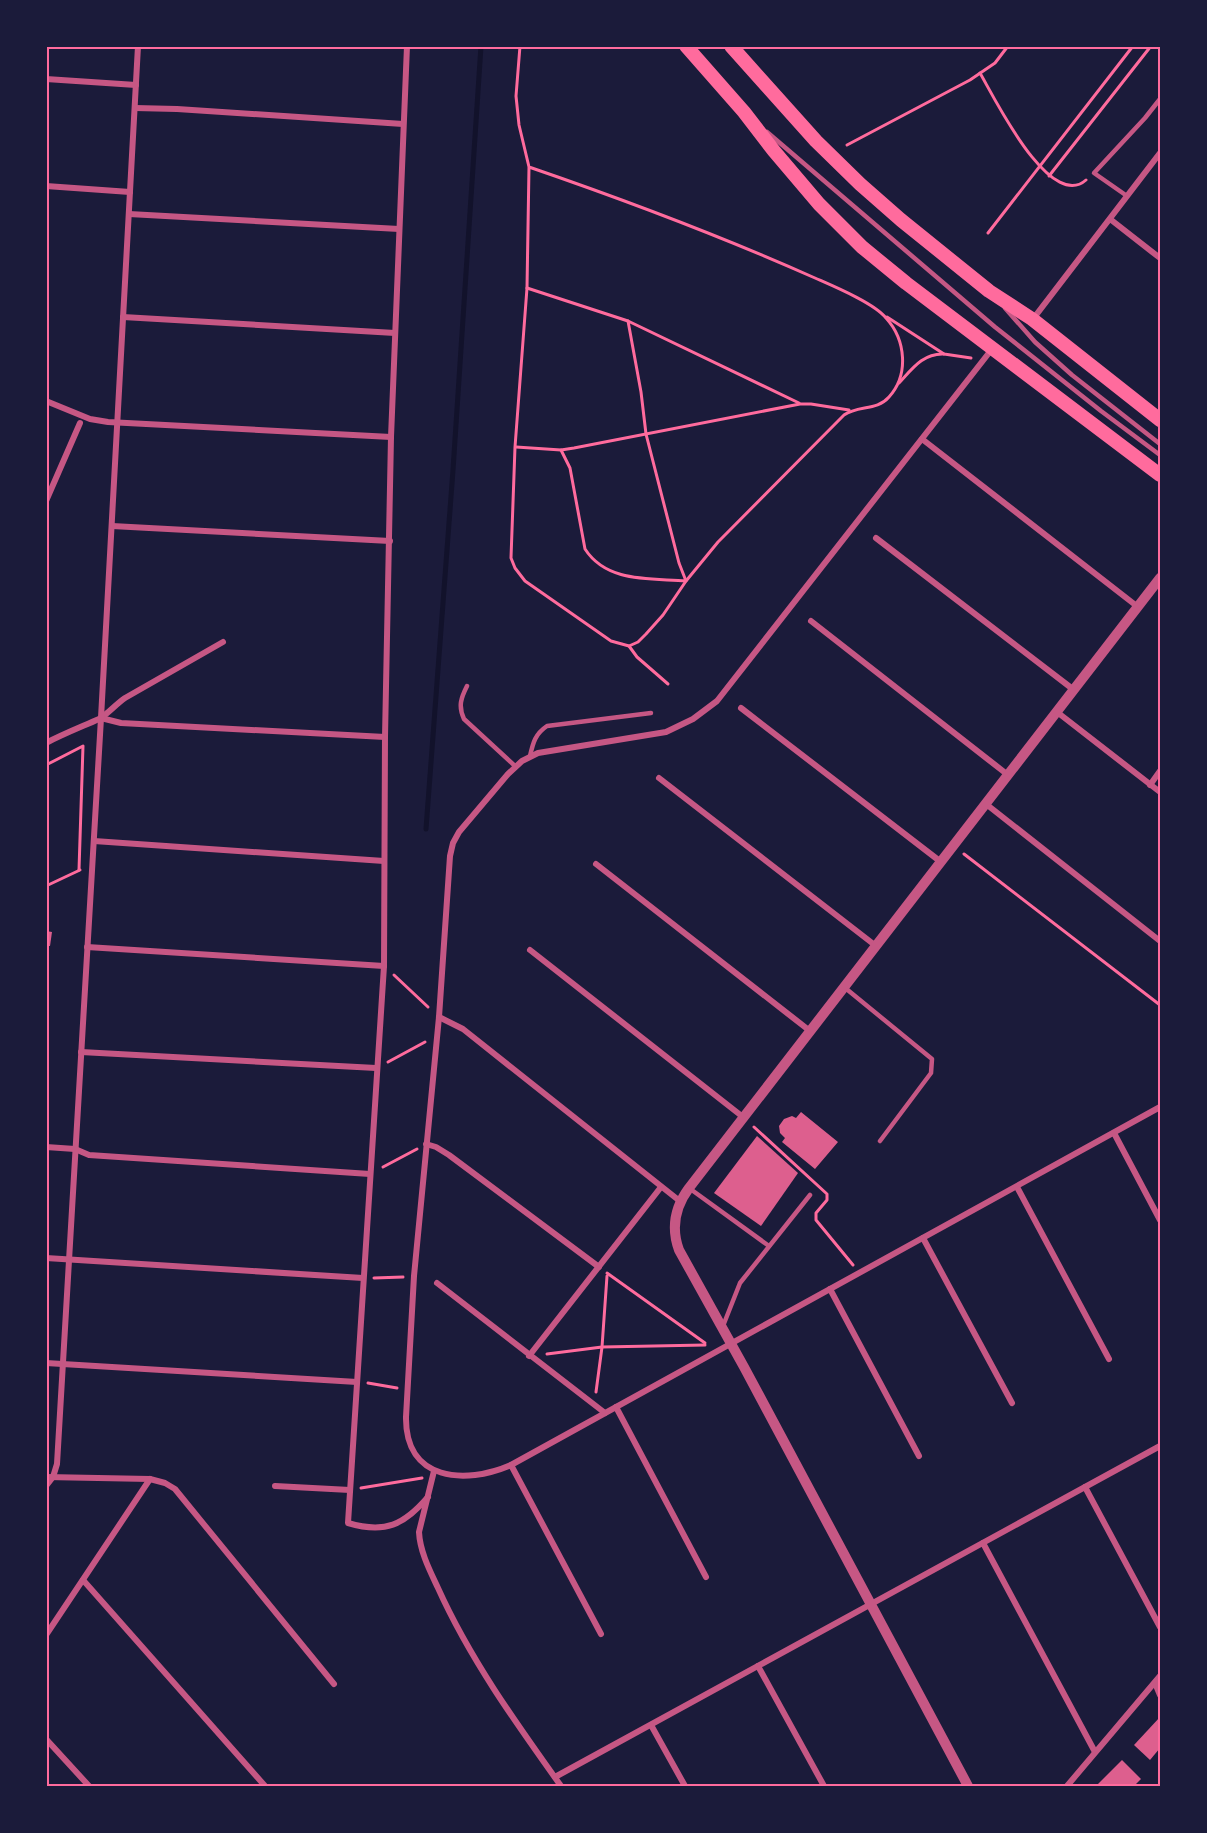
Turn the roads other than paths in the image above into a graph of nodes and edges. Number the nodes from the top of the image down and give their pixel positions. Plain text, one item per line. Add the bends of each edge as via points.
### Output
1 (138, 46) edge
2 (407, 46) edge
3 (686, 46) edge
4 (731, 46) edge
5 (46, 79) edge
6 (136, 85) junction
7 (1161, 99) edge
8 (135, 108) junction
9 (744, 112) junction
10 (403, 124) junction
11 (1161, 153) edge
12 (46, 186) edge
13 (130, 192) junction
14 (1127, 196) junction
15 (129, 214) junction
16 (1110, 219) junction
17 (399, 229) junction
18 (1161, 258) edge
19 (989, 291) junction
20 (123, 317) junction
21 (1032, 320) junction
22 (395, 333) junction
23 (992, 348) junction
24 (46, 401) edge
25 (1161, 420) edge
26 (80, 423) dead end
27 (117, 423) junction
28 (391, 437) junction
29 (922, 439) junction
30 (1161, 444) edge
31 (1161, 455) edge
32 (1161, 475) edge
33 (46, 501) edge
34 (112, 526) junction
35 (876, 538) dead end
36 (390, 541) junction
37 (1161, 578) edge
38 (1138, 607) junction
39 (811, 621) dead end
40 (224, 642) dead end
41 (467, 686) dead end
42 (1074, 690) junction
43 (741, 708) dead end
44 (651, 712) dead end
45 (1057, 712) junction
46 (101, 718) junction
47 (385, 737) junction
48 (46, 744) edge
49 (530, 756) junction
50 (515, 766) junction
51 (1161, 771) edge
52 (1008, 775) junction
53 (659, 778) dead end
54 (1150, 784) junction
55 (1161, 792) edge
56 (986, 804) junction
57 (94, 842) junction
58 (384, 861) junction
59 (941, 862) junction
60 (596, 864) dead end
61 (1161, 941) edge
62 (876, 946) junction
63 (87, 947) junction
64 (530, 950) dead end
65 (384, 966) junction
66 (844, 987) junction
67 (439, 1017) junction
68 (810, 1031) junction
69 (81, 1052) junction
70 (376, 1068) junction
71 (1161, 1107) edge
72 (743, 1117) junction
73 (1114, 1133) junction
74 (880, 1141) dead end
75 (426, 1144) junction
76 (46, 1148) edge
77 (75, 1149) junction
78 (370, 1174) junction
79 (661, 1187) junction
80 (1017, 1187) junction
81 (689, 1188) junction
82 (810, 1195) dead end
83 (681, 1202) junction
84 (1161, 1220) edge
85 (923, 1238) junction
86 (769, 1246) junction
87 (46, 1258) edge
88 (69, 1259) junction
89 (599, 1267) junction
90 (363, 1278) junction
91 (436, 1283) dead end
92 (830, 1289) junction
93 (722, 1328) junction
94 (731, 1344) junction
95 (529, 1356) junction
96 (1108, 1359) dead end
97 (46, 1363) edge
98 (63, 1364) junction
99 (357, 1382) junction
100 (1012, 1403) dead end
101 (616, 1407) junction
102 (605, 1413) junction
103 (1161, 1446) edge
104 (919, 1456) dead end
105 (511, 1465) junction
106 (434, 1474) junction
107 (50, 1477) edge
108 (150, 1479) junction
109 (275, 1485) dead end
110 (46, 1486) edge
111 (1085, 1487) junction
112 (350, 1490) junction
113 (428, 1497) junction
114 (983, 1543) junction
115 (706, 1577) dead end
116 (83, 1580) junction
117 (871, 1605) junction
118 (1161, 1627) edge
119 (601, 1634) dead end
120 (46, 1635) edge
121 (758, 1666) junction
122 (1161, 1676) edge
123 (1155, 1683) junction
124 (334, 1684) dead end
125 (1161, 1695) edge
126 (651, 1725) junction
127 (46, 1739) edge
128 (1095, 1752) junction
129 (555, 1777) junction
130 (1075, 1783) edge
131 (89, 1786) edge
132 (266, 1786) edge
133 (561, 1786) edge
134 (685, 1786) edge
135 (824, 1786) edge
136 (968, 1786) edge
137 (1067, 1786) edge

1 - 6 street
2 - 10 street
3 - 9 main road
4 - 19 main road via 838,163
5 - 6 street
6 - 8 street
7 - 14 lane via 1094,173
8 - 10 street
8 - 13 street
9 - 23 main road via 840,226 891,272
9 - 31 lane via 994,327
10 - 17 street
11 - 14 street
12 - 13 street
13 - 15 street
14 - 16 street
15 - 17 street
15 - 20 street
16 - 18 street
16 - 21 street
17 - 22 street
19 - 21 main road
19 - 30 lane via 1064,368
20 - 22 street
20 - 27 street
21 - 25 main road
22 - 28 street
23 - 29 street
23 - 32 main road
24 - 27 street via 90,419
26 - 33 street
27 - 28 street
27 - 34 street
28 - 36 street
29 - 38 street
29 - 49 street via 717,700 693,719 666,732
34 - 36 street
34 - 46 street
35 - 42 street
36 - 47 street
37 - 38 street
38 - 42 street
39 - 52 street
40 - 46 street via 125,698
41 - 50 lane via 460,701 464,719
42 - 45 street
43 - 59 street
44 - 49 lane via 547,726 534,737
45 - 52 street
45 - 54 street
46 - 47 street via 121,723
46 - 48 street
46 - 57 street
47 - 58 street
49 - 50 street
50 - 67 street via 453,843
51 - 54 street
52 - 56 street
53 - 62 street
54 - 55 street
56 - 59 street
56 - 61 street
57 - 58 street
57 - 63 street
58 - 65 street
59 - 62 street
60 - 68 street
62 - 66 street
63 - 65 street
63 - 69 street
64 - 72 street
65 - 70 street
66 - 68 street
66 - 74 lane via 932,1059 931,1073
67 - 75 street
67 - 79 street via 463,1029
68 - 72 street
69 - 70 street
69 - 77 street
70 - 78 street
71 - 73 street
72 - 81 street
73 - 80 street
73 - 84 street
75 - 89 street via 449,1155
75 - 106 street via 405,1428 417,1458
76 - 77 street
77 - 78 street via 89,1155
77 - 88 street
78 - 90 street
79 - 83 street
79 - 89 street
80 - 85 street
80 - 96 street
81 - 83 street
81 - 86 lane
82 - 86 lane
83 - 93 street via 674,1223 675,1241
85 - 92 street
85 - 100 street
86 - 93 lane via 740,1283
87 - 88 street
88 - 90 street
88 - 98 street
89 - 95 street
90 - 99 street
91 - 95 street
92 - 94 street
92 - 104 street
93 - 94 street
94 - 101 street
94 - 117 street
95 - 102 street
97 - 98 street
98 - 99 street
98 - 107 street via 57,1464
99 - 112 street
101 - 102 street
101 - 115 street
102 - 105 street
103 - 111 street
105 - 106 street via 470,1476
105 - 119 street
106 - 113 street
107 - 108 street
107 - 110 street
108 - 116 street
108 - 124 street via 176,1489
109 - 112 street
111 - 114 street
111 - 118 street
112 - 113 street via 348,1523 363,1527 394,1525
113 - 129 street via 419,1542 433,1578 492,1687
114 - 117 street
114 - 128 street
116 - 120 street
116 - 132 street
117 - 121 street
117 - 136 street
121 - 126 street
121 - 135 street
122 - 123 street
123 - 125 street
123 - 128 street
126 - 129 street
126 - 134 street
127 - 131 street
128 - 130 street
129 - 133 street
130 - 137 street

